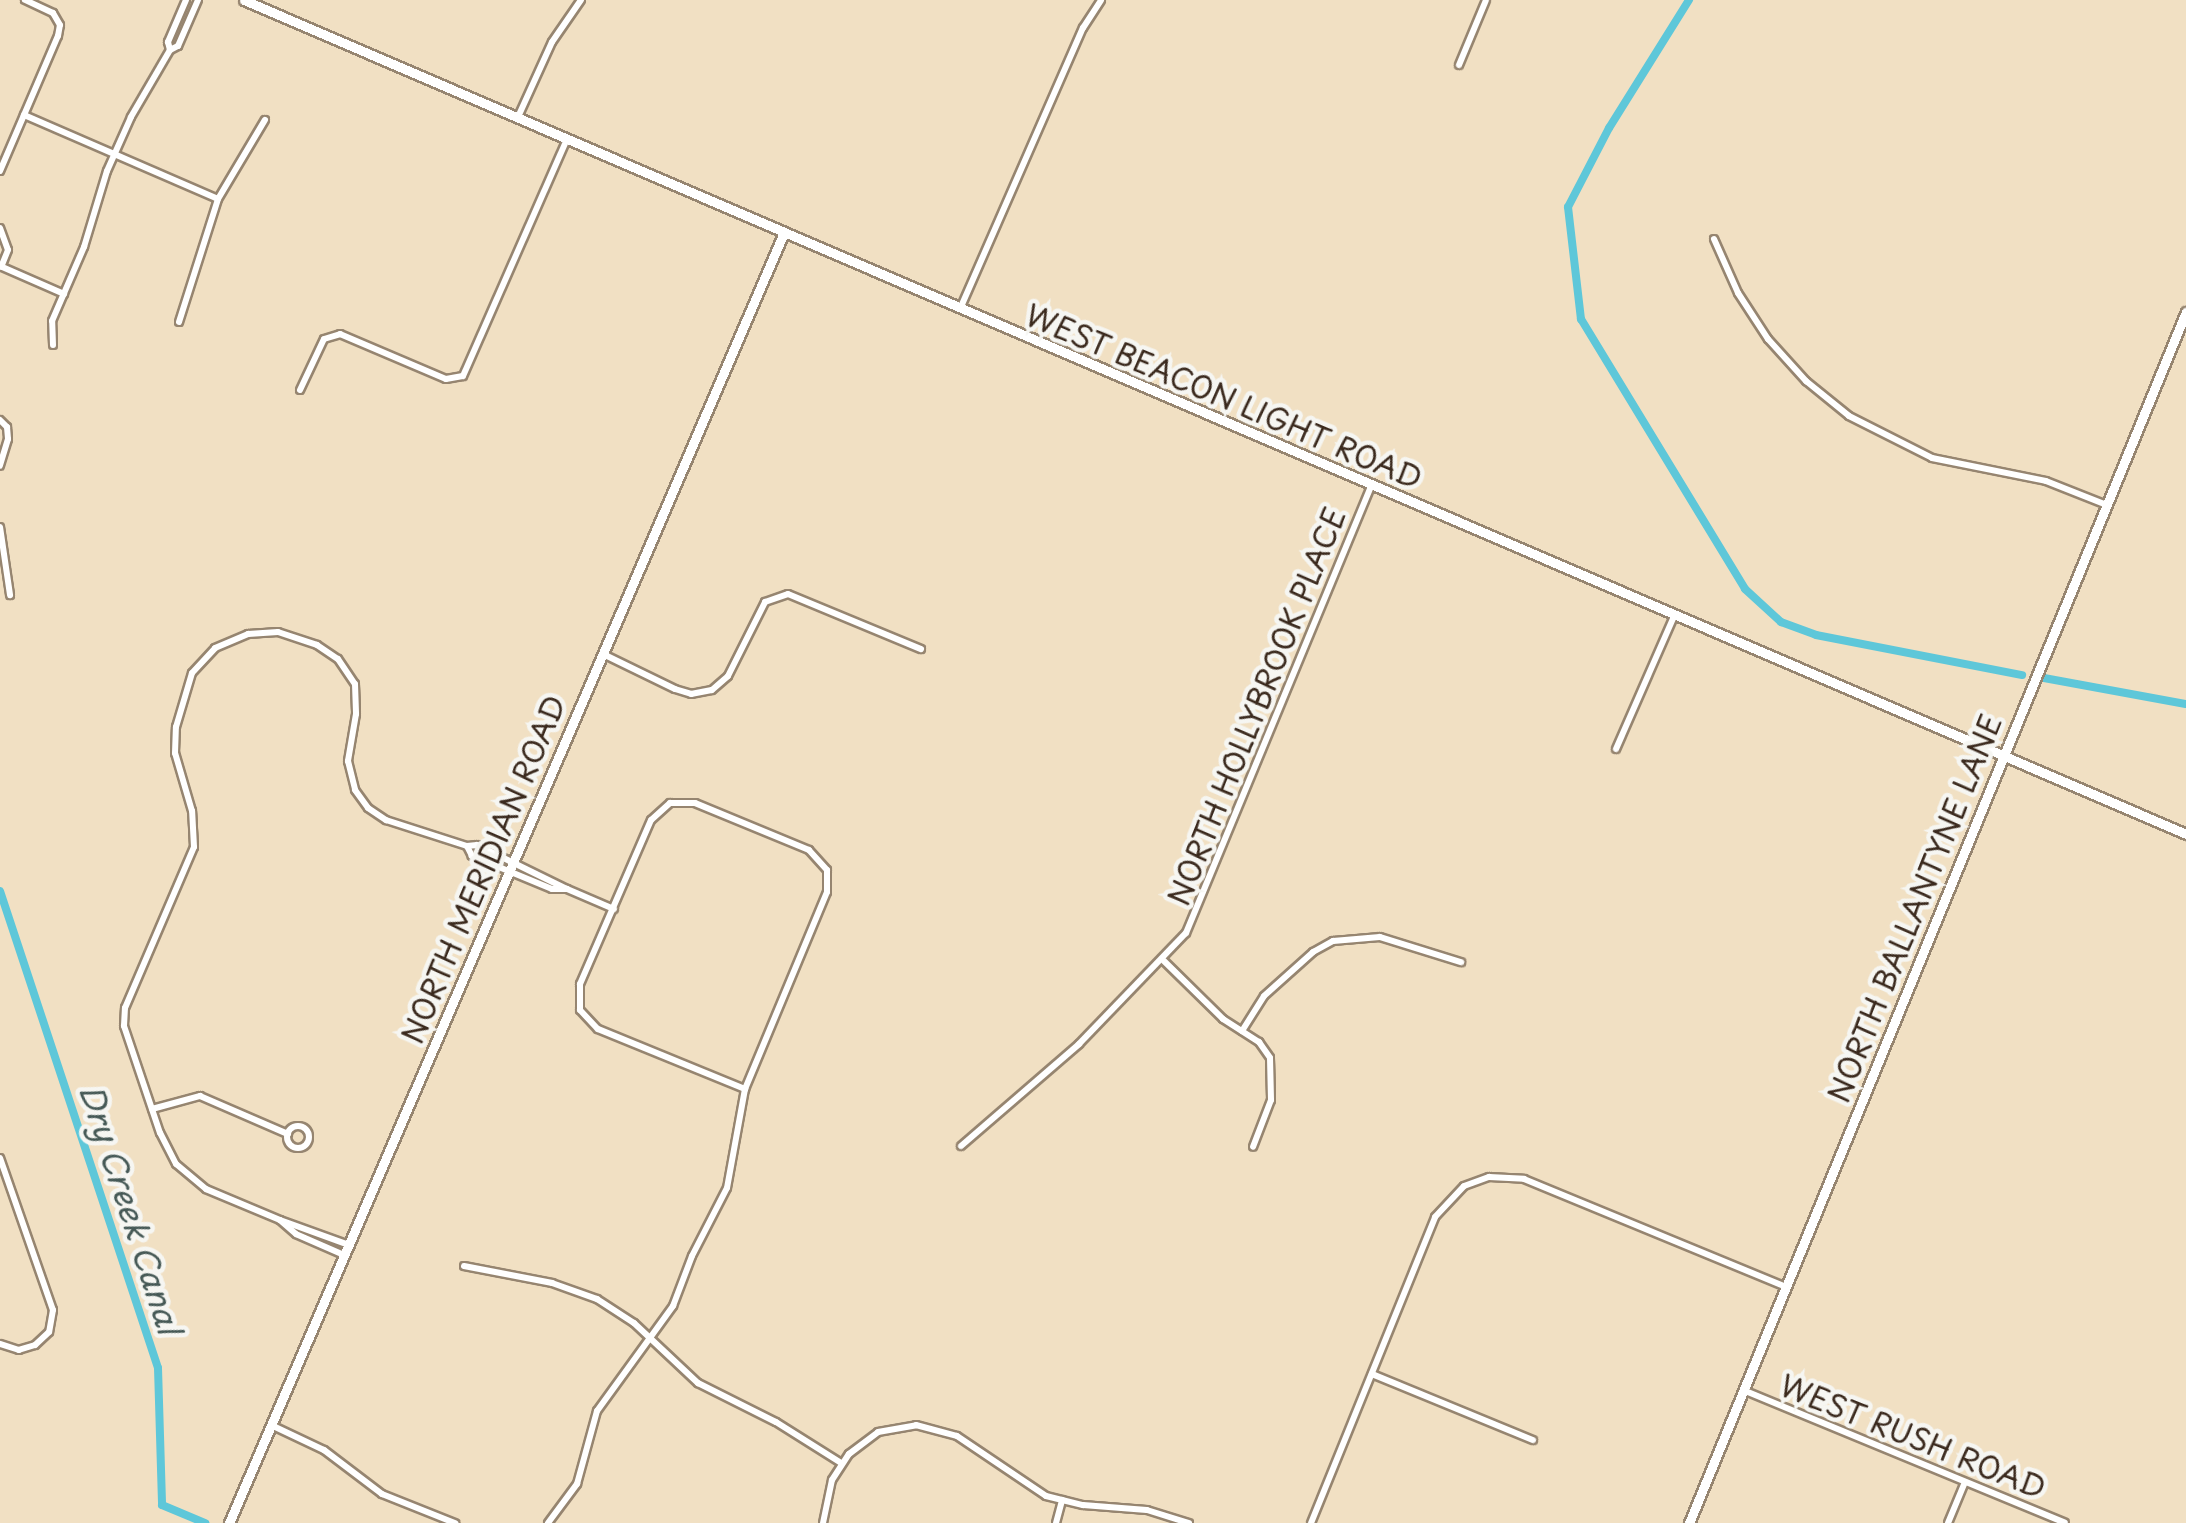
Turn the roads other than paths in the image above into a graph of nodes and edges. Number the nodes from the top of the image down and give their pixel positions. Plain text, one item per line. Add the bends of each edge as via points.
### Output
1 (25, 0) edge
2 (186, 0) edge
3 (198, 0) edge
4 (244, 0) edge
5 (580, 0) edge
6 (1101, 0) edge
7 (1486, 0) edge
8 (170, 50) junction
9 (1458, 65) dead end
10 (24, 116) junction
11 (518, 117) junction
12 (265, 120) dead end
13 (568, 138) junction
14 (114, 154) junction
15 (0, 172) edge
16 (218, 199) junction
17 (0, 228) edge
18 (784, 236) junction
19 (1714, 240) dead end
20 (0, 266) edge
21 (64, 294) junction
22 (959, 310) junction
23 (2186, 312) edge
24 (179, 322) dead end
25 (53, 345) dead end
26 (300, 390) dead end
27 (0, 420) edge
28 (0, 466) edge
29 (1372, 486) junction
30 (2107, 505) junction
31 (0, 528) edge
32 (10, 595) dead end
33 (1674, 616) junction
34 (921, 649) dead end
35 (603, 654) junction
36 (1616, 749) dead end
37 (2002, 756) junction
38 (2186, 834) edge
39 (512, 866) junction
40 (614, 909) junction
41 (1164, 960) junction
42 (1461, 962) dead end
43 (1242, 1031) junction
44 (745, 1089) junction
45 (152, 1109) junction
46 (288, 1134) dead end
47 (961, 1146) dead end
48 (1254, 1147) dead end
49 (0, 1158) edge
50 (346, 1250) junction
51 (464, 1266) dead end
52 (1786, 1287) junction
53 (651, 1337) junction
54 (0, 1344) edge
55 (1371, 1374) junction
56 (1744, 1390) junction
57 (271, 1425) junction
58 (1532, 1440) dead end
59 (841, 1464) junction
60 (1965, 1482) junction
61 (1062, 1500) junction
62 (229, 1523) edge
63 (455, 1523) edge
64 (548, 1523) edge
65 (823, 1523) edge
66 (1056, 1523) edge
67 (1188, 1523) edge
68 (1310, 1523) edge
69 (1689, 1523) edge
70 (1948, 1523) edge
71 (2066, 1523) edge

1 - 10 street via 53,13 60,25
2 - 8 street
3 - 8 street via 178,46
4 - 11 street, WEST BEACON LIGHT ROAD
5 - 11 street via 552,42
6 - 22 street
7 - 9 street
8 - 14 street
10 - 14 street
10 - 15 street
11 - 13 street, WEST BEACON LIGHT ROAD
12 - 16 street
13 - 18 street, WEST BEACON LIGHT ROAD
13 - 26 street via 463,376 446,379 340,334 324,339
14 - 16 street
14 - 21 street
16 - 24 street
17 - 20 street via 8,250
18 - 22 street, WEST BEACON LIGHT ROAD
18 - 35 street, NORTH MERIDIAN ROAD
19 - 30 street via 1768,340 1849,416 1932,458 2046,481
20 - 21 street
21 - 25 street via 52,320
22 - 29 street, WEST BEACON LIGHT ROAD
23 - 30 street, NORTH BALLANTYNE LANE
27 - 28 street via 8,439
29 - 33 street, WEST BEACON LIGHT ROAD
29 - 41 street, NORTH HOLLYBROOK PLACE via 1202,902
30 - 37 street, NORTH BALLANTYNE LANE
31 - 32 street
33 - 36 street
33 - 37 street, WEST BEACON LIGHT ROAD
34 - 35 street via 788,594 765,602 728,676 712,690 675,689
35 - 39 street, NORTH MERIDIAN ROAD
37 - 38 street, WEST BEACON LIGHT ROAD
37 - 52 street, NORTH BALLANTYNE LANE
39 - 40 street
39 - 45 street via 472,856 467,846 368,808 348,761 357,702 348,671 317,645 264,631 233,639 202,660 186,689 175,753 192,810 194,847 122,1018
39 - 50 street, NORTH MERIDIAN ROAD
40 - 44 street via 580,984 580,1010 598,1029
40 - 44 street via 651,820 670,803 695,802 805,849 827,870 826,892
41 - 43 street
41 - 47 street, NORTH HOLLYBROOK PLACE
42 - 43 street via 1380,936 1334,941 1264,996
43 - 48 street via 1259,1042 1273,1068 1271,1100
44 - 53 street via 728,1188 677,1298
45 - 46 street via 200,1096
45 - 50 street via 168,1154 185,1174 296,1234
49 - 54 street via 51,1302 52,1322 35,1345 18,1350
50 - 57 street, NORTH MERIDIAN ROAD
51 - 53 street via 584,1293
52 - 55 street via 1524,1179 1478,1180 1456,1192 1436,1217
52 - 56 street, NORTH BALLANTYNE LANE
53 - 59 street via 698,1383
53 - 64 street via 597,1411 578,1484
55 - 58 street
55 - 68 street
56 - 60 street, WEST RUSH ROAD
56 - 69 street, NORTH BALLANTYNE LANE
57 - 62 street, NORTH MERIDIAN ROAD
57 - 63 street via 324,1450 382,1494
59 - 61 street via 878,1432 928,1426 957,1436 1032,1488
59 - 65 street
60 - 70 street
60 - 71 street, WEST RUSH ROAD
61 - 66 street
61 - 67 street via 1146,1510

